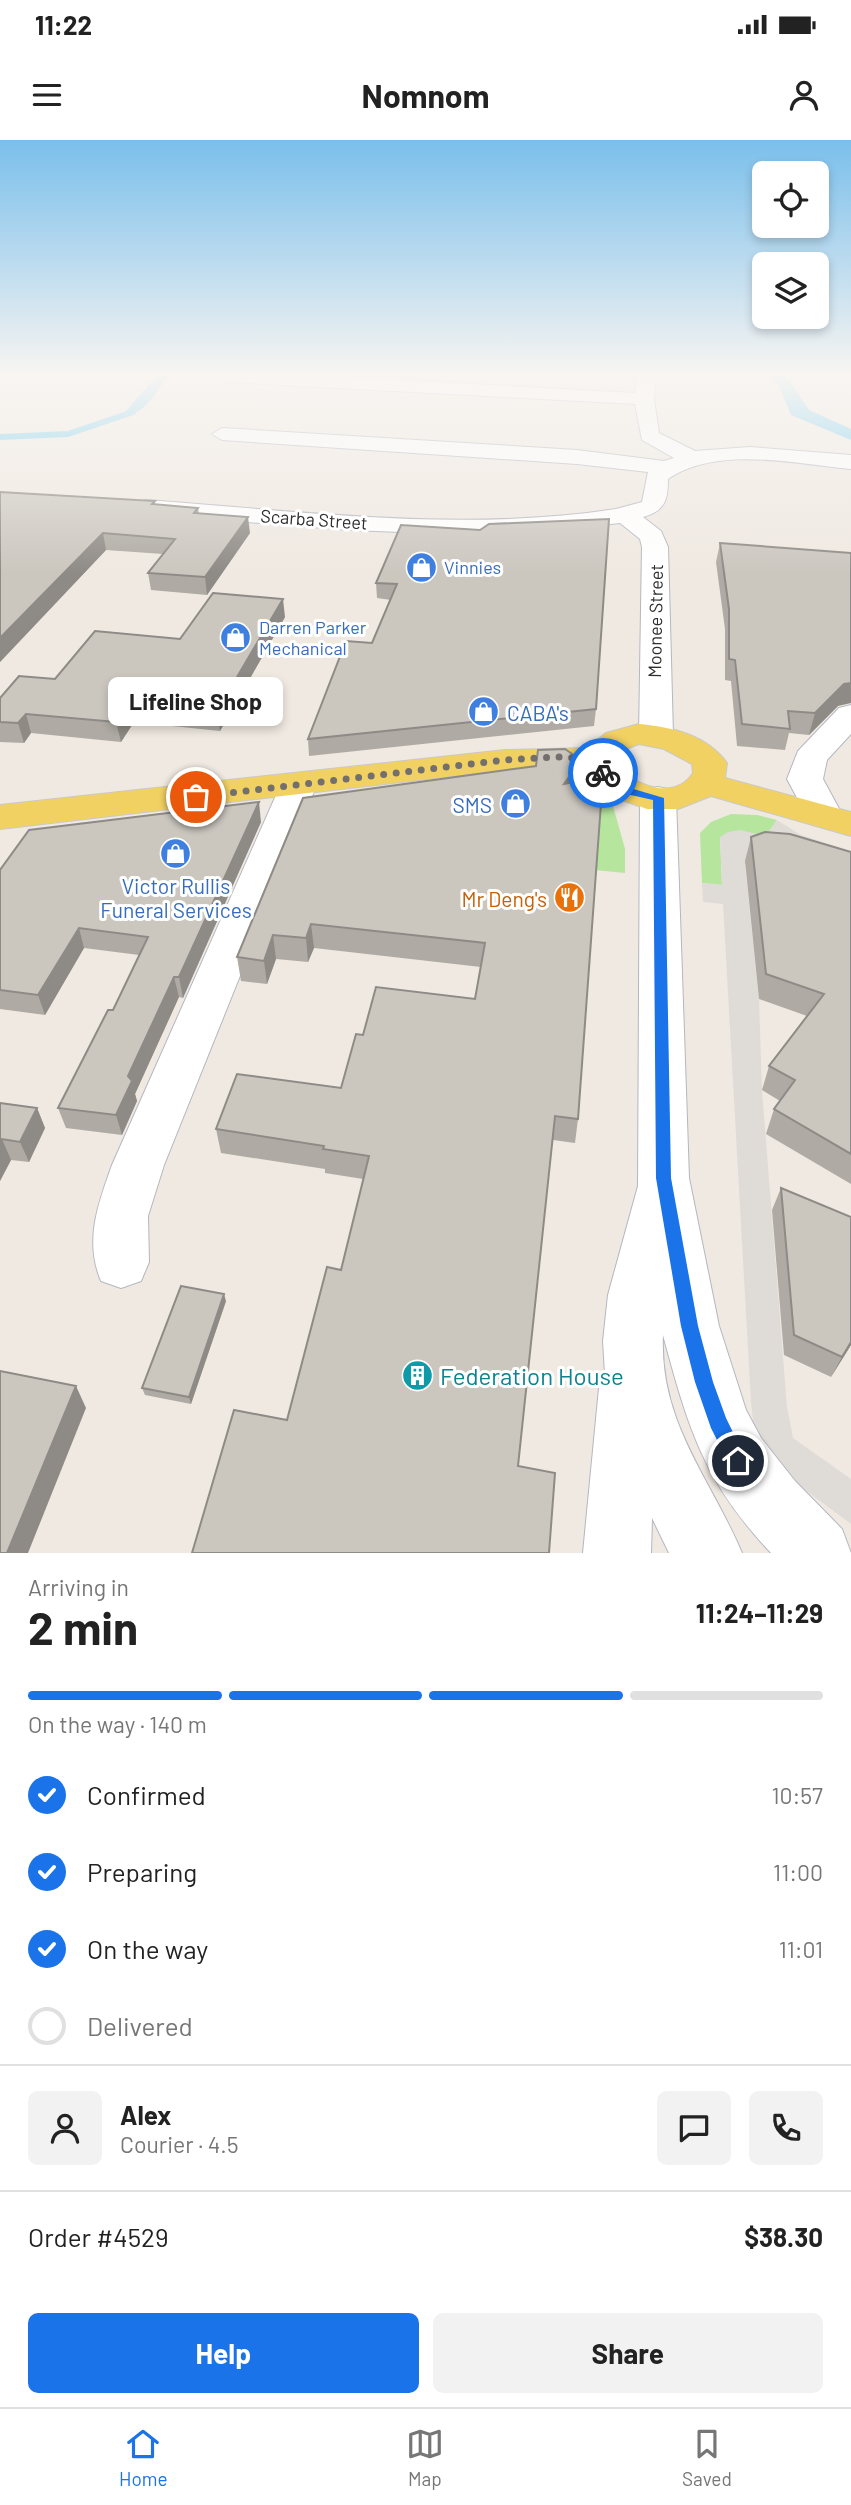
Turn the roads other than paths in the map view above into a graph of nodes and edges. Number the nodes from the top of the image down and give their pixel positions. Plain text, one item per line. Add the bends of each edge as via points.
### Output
1 (345, 442) edge
2 (660, 442) edge
3 (691, 458) junction
4 (851, 462) edge
5 (666, 468) junction
6 (124, 505) edge
7 (627, 517) junction
8 (851, 715) edge
9 (656, 735) junction
10 (598, 759) junction
11 (705, 783) junction
12 (299, 784) junction
13 (658, 798) junction
14 (1, 818) edge
15 (837, 820) edge
16 (663, 1178) junction
17 (121, 1262) dead end
18 (634, 1353) junction
19 (617, 1553) edge
20 (708, 1553) edge
21 (818, 1553) edge

1 - 5 street via 577,457
2 - 3 street
3 - 4 street
3 - 5 street
5 - 7 street via 657,476 652,506
6 - 7 street, Scarba Street via 476,528
7 - 9 street, Moonee Street via 652,536 655,547
8 - 15 street via 810,758 806,779
9 - 10 main road via 623,737
9 - 11 main road via 674,738 701,753 708,764
10 - 12 main road via 505,760
10 - 13 main road via 613,784
11 - 13 main road via 687,795
11 - 15 main road
12 - 14 main road
12 - 17 street via 138,1164 121,1216
13 - 16 street
16 - 18 street via 635,1311
16 - 21 street via 690,1326 718,1422 738,1461 771,1505
18 - 19 street
18 - 20 street via 644,1414 666,1474

